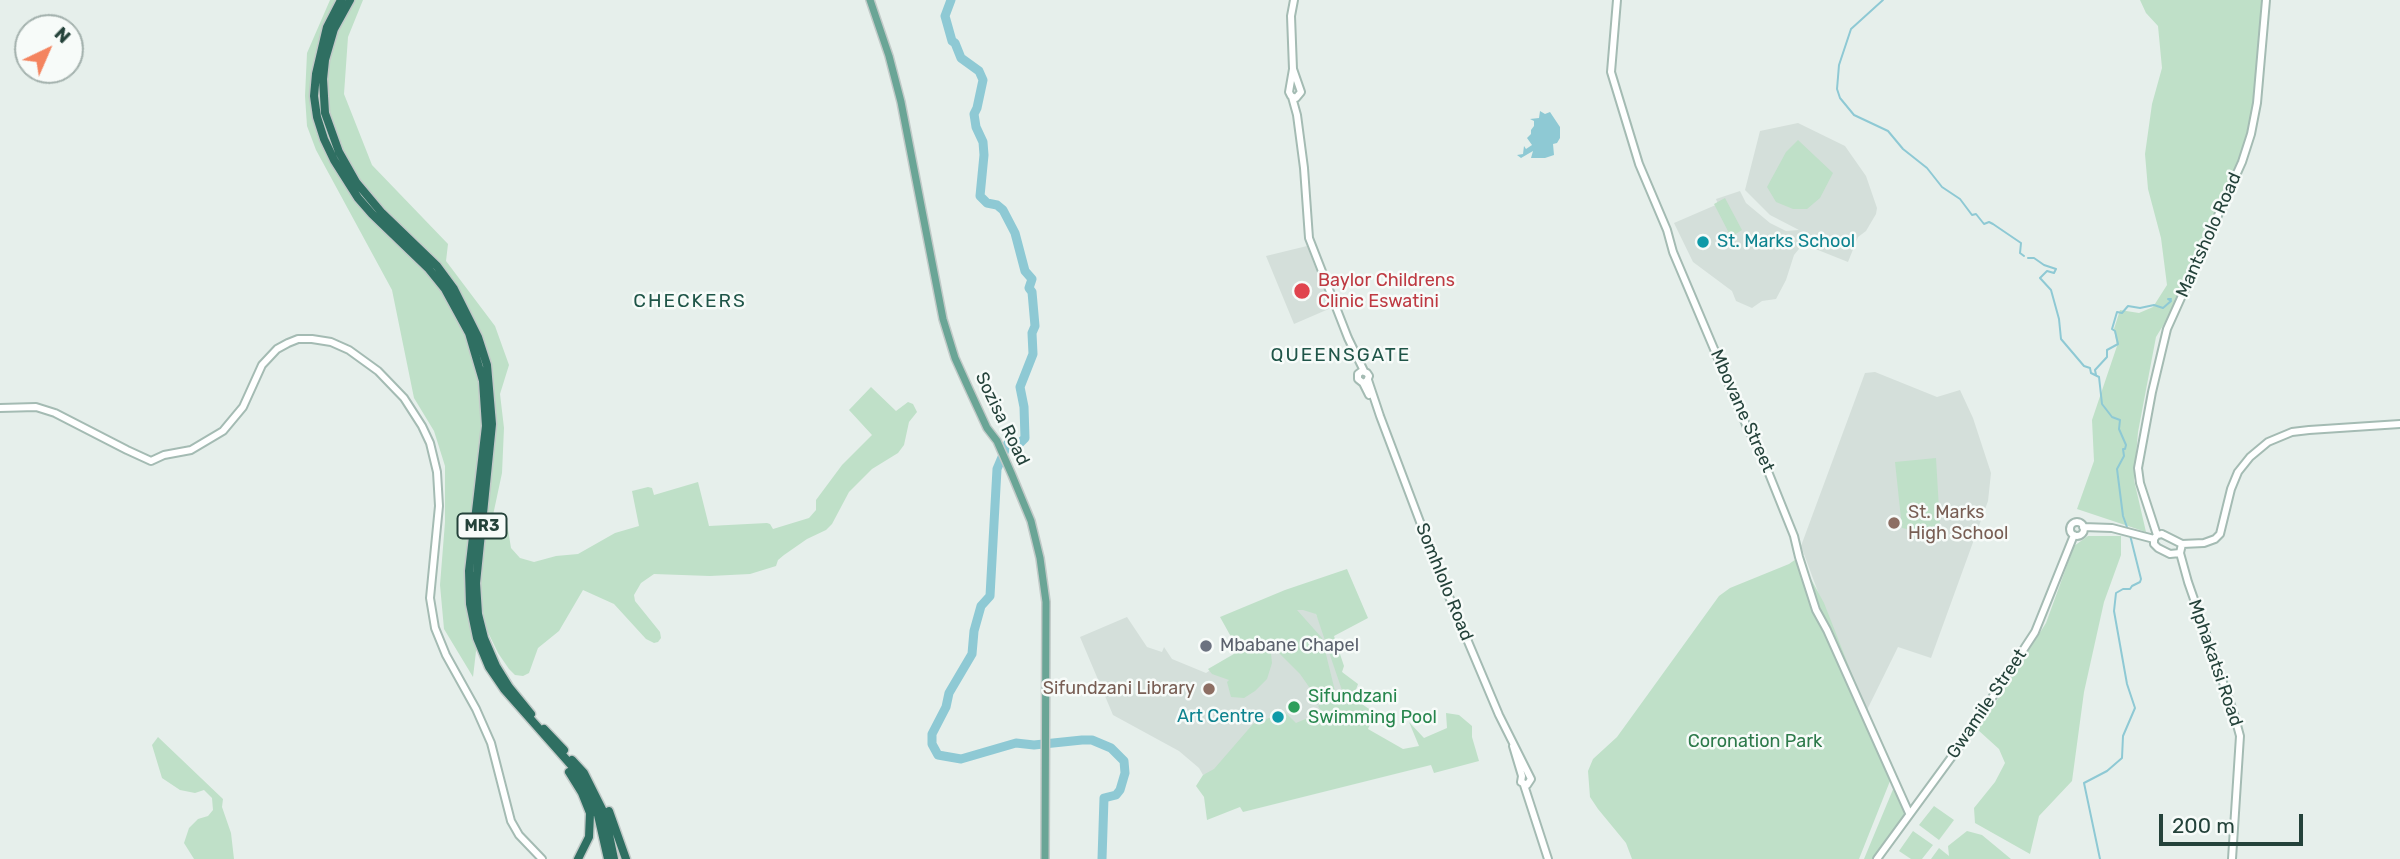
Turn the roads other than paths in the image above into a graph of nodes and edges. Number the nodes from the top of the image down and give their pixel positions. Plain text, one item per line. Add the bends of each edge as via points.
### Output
1 (341, 0) edge
2 (350, 0) edge
3 (870, 0) edge
4 (1294, 0) edge
5 (1617, 0) edge
6 (2266, 0) edge
7 (353, 184) junction
8 (362, 196) junction
9 (0, 408) edge
10 (2400, 424) edge
11 (2138, 468) junction
12 (2153, 519) junction
13 (2083, 527) junction
14 (2133, 532) junction
15 (2074, 536) junction
16 (2158, 536) junction
17 (2182, 544) junction
18 (2180, 553) junction
19 (539, 731) junction
20 (584, 773) junction
21 (1909, 813) junction
22 (542, 859) edge
23 (578, 859) edge
24 (608, 859) edge
25 (614, 859) edge
26 (626, 859) edge
27 (1045, 859) edge
28 (1548, 859) edge
29 (1877, 859) edge
30 (2232, 859) edge

1 - 7 highway, MR3 via 320,51 314,96 324,139
2 - 7 highway, MR3 via 334,29 323,79 331,133
3 - 27 main road, Sozisa Road via 901,102 943,319 964,379 1031,521 1040,558 1046,602
4 - 28 main road, Somhlolo Road via 1294,87 1289,93 1296,97 1309,238 1362,372 1358,379 1366,381 1442,580 1513,746
5 - 21 main road, Mbovane Street via 1611,72 1639,164 1794,536 1816,610
6 - 11 main road, Mantsholo Road via 2251,134 2167,329
7 - 8 highway, MR3
8 - 19 highway, MR3 via 436,278 469,333 483,381 486,426 469,571 470,604 489,667
8 - 20 highway, MR3 via 443,273 478,337 488,365 492,424 476,583 478,614 492,656 509,687
9 - 22 main road via 36,407 55,412 151,461 191,450 223,431 243,407 262,365 277,349 298,339 331,342 378,371 422,426 437,472 439,506 430,598 435,628 491,743 511,821
10 - 17 main road via 2292,432 2268,442 2238,472 2220,534 2204,543
11 - 12 main road, Mantsholo Road
11 - 16 main road
12 - 14 main road via 2148,528
12 - 16 main road, Mantsholo Road
13 - 14 main road
13 - 15 main road via 2081,535
13 - 15 main road via 2072,524
14 - 16 main road
15 - 21 main road, Gwamile Street via 2035,632 1967,736
16 - 17 main road
16 - 18 main road via 2154,544 2165,553
17 - 18 main road
18 - 30 main road, Mphakatsi Road via 2240,736
19 - 23 highway via 573,778 590,813 589,837
19 - 24 highway, MR3 via 588,791
20 - 25 highway, MR3 via 605,815
20 - 26 highway via 607,807
21 - 29 main road, Gwamile Street

